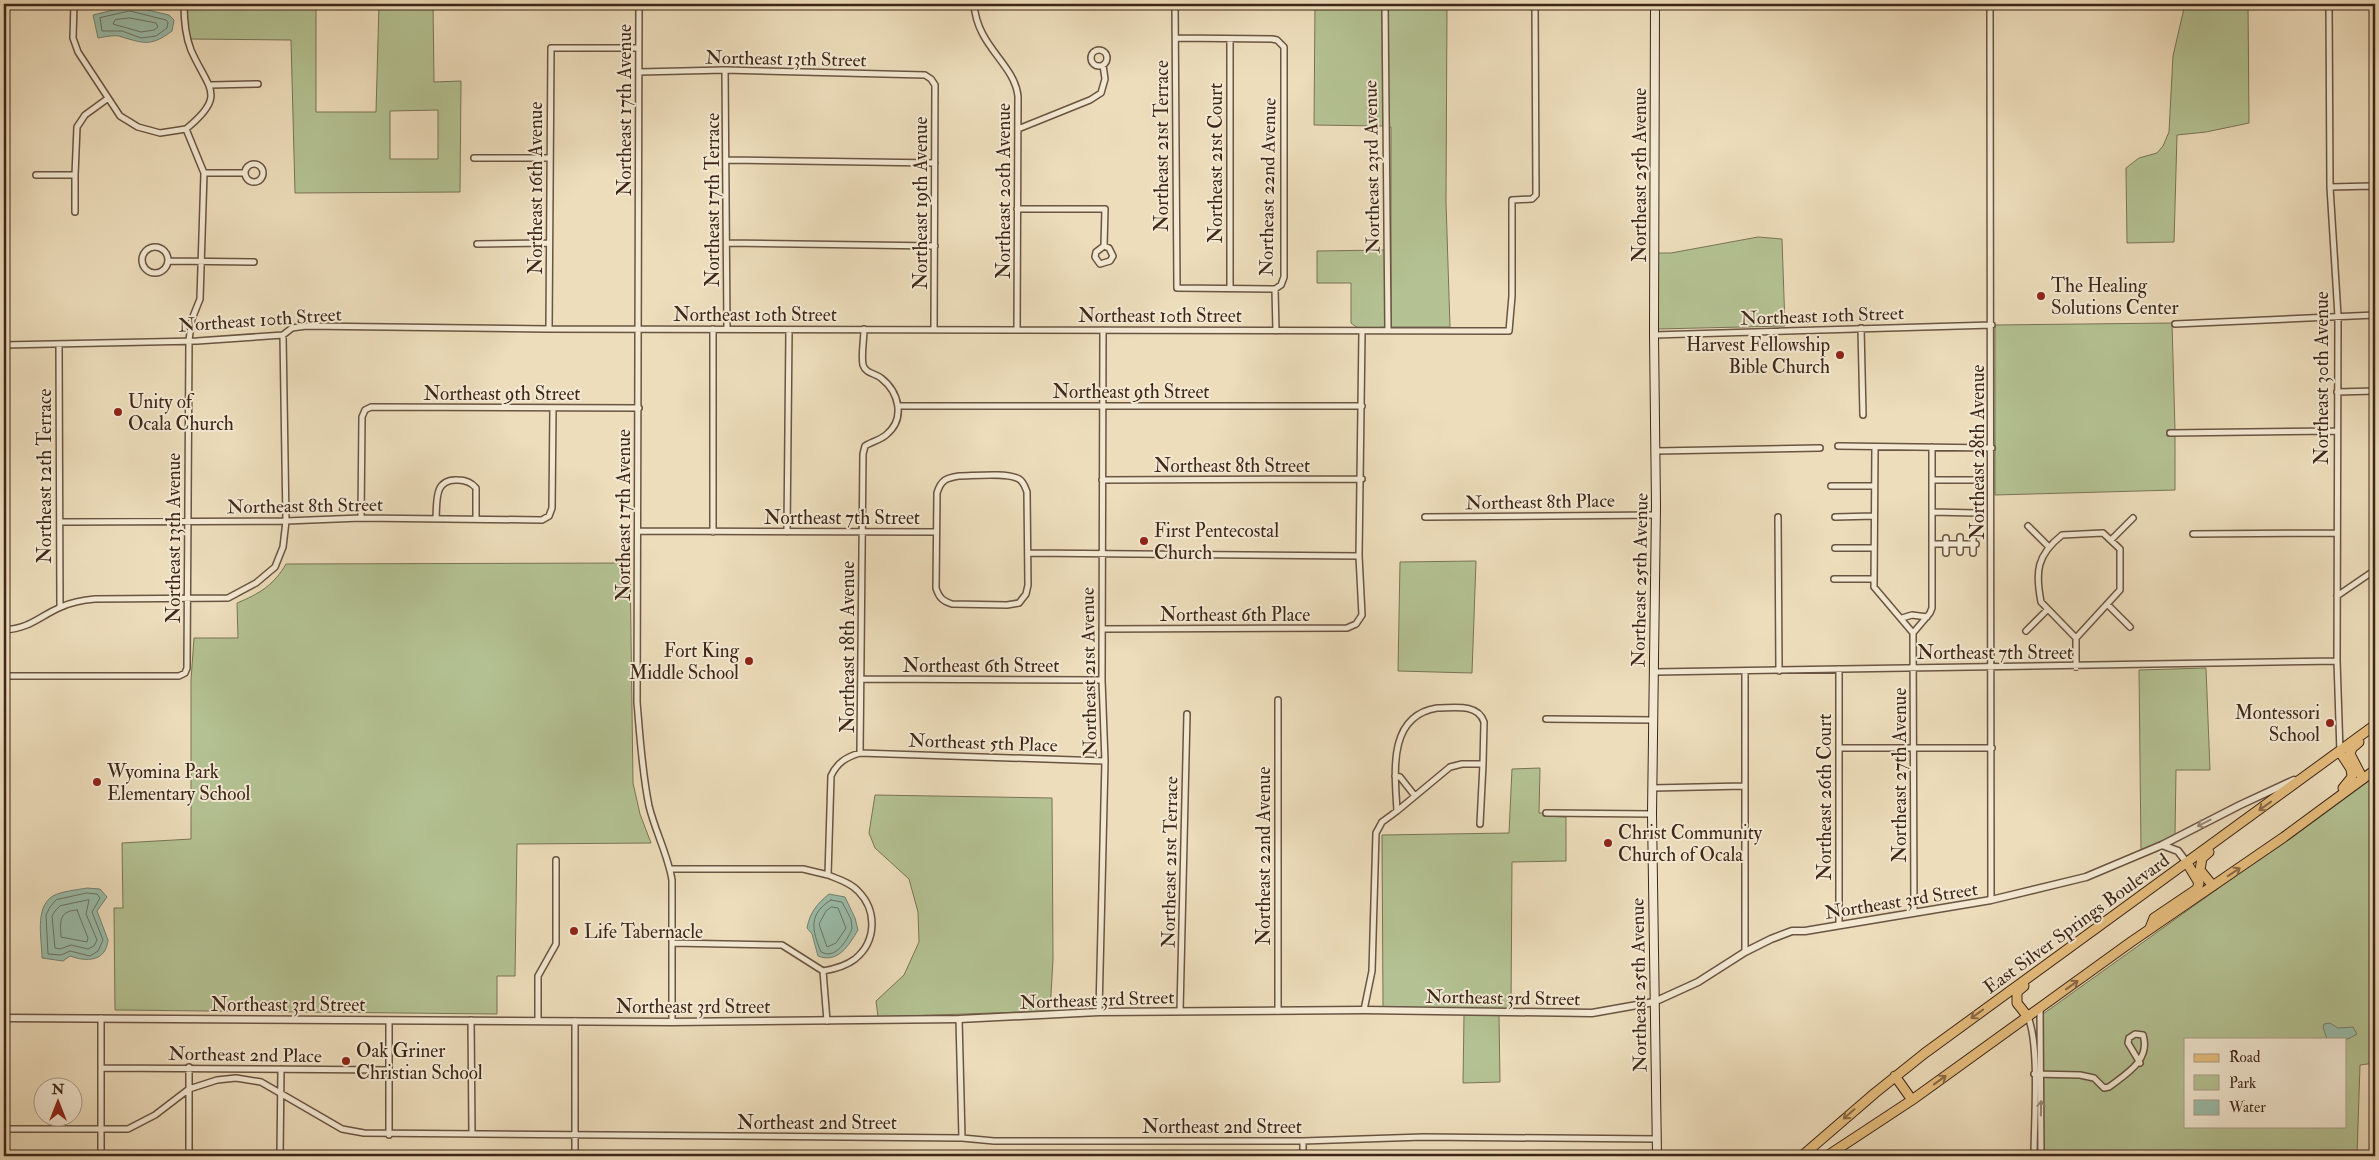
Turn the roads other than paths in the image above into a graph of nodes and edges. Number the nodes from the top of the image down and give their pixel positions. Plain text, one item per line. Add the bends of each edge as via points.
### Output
1 (74, 4) edge
2 (184, 4) edge
3 (639, 4) edge
4 (974, 4) edge
5 (1175, 4) edge
6 (1385, 4) edge
7 (1535, 4) edge
8 (1655, 4) edge
9 (1990, 4) edge
10 (2329, 4) edge
11 (1176, 38) junction
12 (1230, 38) junction
13 (639, 48) junction
14 (1102, 65) dead end
15 (726, 70) junction
16 (639, 72) junction
17 (932, 79) joint
18 (258, 84) dead end
19 (210, 85) junction
20 (107, 99) junction
21 (186, 129) junction
22 (1018, 129) junction
23 (474, 158) dead end
24 (549, 158) junction
25 (728, 160) junction
26 (935, 163) junction
27 (244, 173) dead end
28 (204, 174) junction
29 (36, 175) dead end
30 (75, 175) junction
31 (2330, 187) junction
32 (2375, 188) edge
33 (1017, 209) junction
34 (75, 212) dead end
35 (550, 243) junction
36 (727, 243) junction
37 (477, 244) dead end
38 (935, 246) junction
39 (1104, 246) dead end
40 (168, 261) junction
41 (201, 262) junction
42 (254, 262) dead end
43 (1230, 288) junction
44 (1275, 289) junction
45 (2375, 315) edge
46 (2338, 316) junction
47 (2175, 324) dead end
48 (1992, 325) junction
49 (639, 328) junction
50 (1861, 328) junction
51 (549, 329) junction
52 (713, 329) junction
53 (728, 329) junction
54 (864, 329) junction
55 (934, 329) junction
56 (789, 330) junction
57 (1017, 330) junction
58 (1103, 330) junction
59 (1388, 330) junction
60 (1276, 331) junction
61 (1362, 332) junction
62 (283, 335) junction
63 (1654, 335) junction
64 (189, 340) junction
65 (59, 344) junction
66 (4, 345) edge
67 (2375, 391) edge
68 (2337, 392) junction
69 (899, 406) junction
70 (1103, 406) junction
71 (1362, 406) junction
72 (553, 408) junction
73 (639, 408) junction
74 (1862, 415) dead end
75 (2337, 431) junction
76 (2170, 433) dead end
77 (1838, 446) dead end
78 (1874, 447) junction
79 (1932, 447) junction
80 (1820, 448) dead end
81 (1992, 448) junction
82 (1656, 451) junction
83 (1362, 479) junction
84 (1102, 480) junction
85 (1932, 480) junction
86 (1974, 480) dead end
87 (1832, 486) dead end
88 (1874, 486) junction
89 (1932, 512) junction
90 (1976, 513) dead end
91 (1656, 515) junction
92 (1874, 516) junction
93 (1425, 517) dead end
94 (1778, 517) dead end
95 (1835, 517) dead end
96 (361, 518) junction
97 (2133, 518) dead end
98 (436, 519) junction
99 (476, 519) junction
100 (286, 521) junction
101 (60, 522) junction
102 (187, 522) junction
103 (2028, 526) dead end
104 (638, 531) junction
105 (712, 532) junction
106 (787, 532) junction
107 (936, 532) junction
108 (862, 533) junction
109 (2337, 533) junction
110 (2193, 534) dead end
111 (1973, 536) dead end
112 (1960, 537) dead end
113 (1946, 538) dead end
114 (2111, 540) junction
115 (1932, 544) junction
116 (1946, 544) junction
117 (1960, 544) junction
118 (1974, 544) junction
119 (1835, 548) dead end
120 (1874, 548) junction
121 (2049, 548) junction
122 (1960, 552) dead end
123 (1028, 553) junction
124 (1946, 553) dead end
125 (1973, 553) dead end
126 (1102, 555) junction
127 (1359, 556) junction
128 (2375, 570) edge
129 (1834, 579) dead end
130 (1874, 579) junction
131 (2337, 596) junction
132 (188, 598) junction
133 (2107, 604) junction
134 (60, 607) junction
135 (2047, 610) junction
136 (1927, 617) junction
137 (1902, 618) junction
138 (2130, 627) dead end
139 (1102, 629) junction
140 (4, 630) edge
141 (2026, 631) dead end
142 (1913, 633) junction
143 (2076, 638) junction
144 (2337, 661) junction
145 (1913, 667) junction
146 (1992, 667) junction
147 (2076, 667) junction
148 (1839, 669) junction
149 (1745, 671) junction
150 (1779, 671) junction
151 (1654, 672) junction
152 (4, 676) edge
153 (861, 679) junction
154 (1102, 680) junction
155 (1278, 700) dead end
156 (1187, 714) dead end
157 (1546, 719) dead end
158 (1653, 720) junction
159 (2375, 726) edge
160 (2375, 730) edge
161 (1914, 747) junction
162 (1838, 748) junction
163 (1992, 748) junction
164 (2340, 752) junction
165 (860, 753) junction
166 (1105, 761) junction
167 (1483, 764) junction
168 (2375, 770) edge
169 (2311, 772) junction
170 (1396, 776) junction
171 (2363, 779) junction
172 (1744, 786) junction
173 (1652, 788) junction
174 (1415, 796) junction
175 (1398, 811) junction
176 (1546, 813) dead end
177 (1652, 814) junction
178 (2250, 816) junction
179 (1480, 824) dead end
180 (2284, 837) junction
181 (2162, 845) junction
182 (556, 860) dead end
183 (2187, 863) junction
184 (670, 869) junction
185 (828, 875) junction
186 (2213, 886) junction
187 (1991, 900) junction
188 (1914, 913) junction
189 (1838, 924) junction
190 (2150, 928) junction
191 (672, 943) junction
192 (2076, 944) junction
193 (1745, 952) junction
194 (823, 971) junction
195 (1654, 1002) junction
196 (2040, 1008) junction
197 (1364, 1010) junction
198 (1180, 1011) junction
199 (1278, 1011) junction
200 (1099, 1012) junction
201 (2028, 1017) junction
202 (4, 1018) edge
203 (102, 1018) junction
204 (960, 1019) junction
205 (389, 1020) junction
206 (471, 1020) junction
207 (538, 1020) junction
208 (575, 1021) junction
209 (828, 1021) junction
210 (672, 1022) junction
211 (2140, 1063) junction
212 (189, 1067) junction
213 (101, 1068) junction
214 (234, 1068) junction
215 (282, 1069) junction
216 (389, 1070) junction
217 (2034, 1074) junction
218 (2042, 1074) junction
219 (1895, 1076) junction
220 (234, 1078) junction
221 (189, 1090) junction
222 (282, 1093) junction
223 (1912, 1100) junction
224 (4, 1129) edge
225 (101, 1130) junction
226 (472, 1134) junction
227 (389, 1135) junction
228 (575, 1136) junction
229 (962, 1138) junction
230 (1657, 1139) junction
231 (1303, 1141) junction
232 (101, 1156) edge
233 (189, 1156) edge
234 (280, 1156) edge
235 (575, 1156) edge
236 (1303, 1156) edge
237 (1658, 1156) edge
238 (1802, 1156) edge
239 (1827, 1156) edge
240 (2034, 1156) edge
241 (2040, 1156) edge

1 - 20 street via 73,38
2 - 19 street via 184,28 191,50
3 - 13 street, Northeast 17th Avenue
4 - 22 street, Northeast 20th Avenue via 983,38 1016,87
5 - 11 street, Northeast 21st Terrace
6 - 59 street, Northeast 23rd Avenue
7 - 59 street, Northeast 10th Street via 1536,195 1532,199 1512,200 1512,296 1508,331
8 - 63 main road, Northeast 25th Avenue
9 - 48 street, Northeast 28th Avenue
10 - 31 street, Northeast 30th Avenue
11 - 12 street
11 - 43 street, Northeast 21st Terrace via 1177,288
12 - 43 street, Northeast 21st Court
12 - 44 street, Northeast 22nd Avenue via 1272,39 1281,43 1284,52 1284,277
13 - 16 street, Northeast 17th Avenue
13 - 24 street, Northeast 16th Avenue via 551,48
14 - 22 street via 1105,79 1101,93
15 - 16 street, Northeast 13th Street
15 - 17 street, Northeast 13th Street via 925,75
15 - 25 street, Northeast 17th Terrace
16 - 49 street, Northeast 17th Avenue
17 - 26 street, Northeast 19th Avenue via 935,85
18 - 19 street
19 - 21 street via 211,102 203,115
20 - 21 street via 120,116 138,127 160,132
20 - 30 street via 85,115 77,127
21 - 28 street, Northeast 13th Avenue
22 - 33 street, Northeast 20th Avenue
23 - 24 street
24 - 35 street, Northeast 16th Avenue
25 - 26 street
25 - 36 street, Northeast 17th Terrace
26 - 38 street, Northeast 19th Avenue
27 - 28 street
28 - 41 street, Northeast 13th Avenue
29 - 30 street
30 - 34 street
31 - 32 street
31 - 46 street, Northeast 30th Avenue
33 - 39 street via 1105,209
33 - 57 street, Northeast 20th Avenue
35 - 37 street
35 - 51 street, Northeast 16th Avenue
36 - 38 street
36 - 53 street, Northeast 17th Terrace
38 - 55 street, Northeast 19th Avenue
40 - 40 street via 166,253 156,247 148,249 142,260 147,270 154,273 162,270
40 - 41 street
41 - 42 street
41 - 64 street, Northeast 13th Avenue via 200,299 192,319
43 - 44 street
44 - 60 street, Northeast 22nd Avenue
45 - 46 street
46 - 47 street
46 - 68 street, Northeast 30th Avenue
48 - 50 street, Northeast 10th Street
48 - 81 street, Northeast 28th Avenue
49 - 51 street, Northeast 10th Street
49 - 52 street, Northeast 10th Street
49 - 73 street, Northeast 17th Avenue
50 - 63 street, Northeast 10th Street
50 - 74 street
51 - 62 street, Northeast 10th Street via 306,326 292,328
52 - 53 street, Northeast 10th Street
52 - 105 street
53 - 56 street, Northeast 10th Street
54 - 55 street, Northeast 10th Street
54 - 56 street, Northeast 10th Street
54 - 69 street via 863,365 893,390
55 - 57 street, Northeast 10th Street
56 - 106 street
57 - 58 street, Northeast 10th Street
58 - 60 street, Northeast 10th Street
58 - 70 street, Northeast 21st Avenue
59 - 61 street, Northeast 10th Street
60 - 61 street, Northeast 10th Street
61 - 71 street
62 - 64 street, Northeast 10th Street
62 - 100 street
63 - 82 main road, Northeast 25th Avenue
64 - 65 street, Northeast 10th Street
64 - 102 street, Northeast 13th Avenue
65 - 66 street, Northeast 10th Street
65 - 101 street, Northeast 12th Terrace
67 - 68 street
68 - 75 street, Northeast 30th Avenue
69 - 70 street, Northeast 9th Street
69 - 108 street, Northeast 18th Avenue via 896,424 886,435 865,446
70 - 71 street, Northeast 9th Street
70 - 84 street, Northeast 21st Avenue
71 - 83 street
72 - 73 street, Northeast 9th Street
72 - 96 street, Northeast 9th Street via 371,407 365,410 362,417
72 - 99 street, Northeast 8th Street via 550,516 542,520
73 - 104 street, Northeast 17th Avenue
75 - 76 street
75 - 109 street, Northeast 30th Avenue
77 - 78 street
78 - 79 street
78 - 88 street
79 - 81 street
79 - 85 street
80 - 82 street
81 - 146 street, Northeast 28th Avenue
82 - 91 main road, Northeast 25th Avenue
83 - 84 street, Northeast 8th Street
83 - 127 street
84 - 126 street, Northeast 21st Avenue
85 - 86 street
85 - 89 street
87 - 88 street
88 - 92 street
89 - 90 street
89 - 115 street
91 - 93 street, Northeast 8th Place
91 - 151 main road, Northeast 25th Avenue
92 - 95 street
92 - 120 street
94 - 150 street
96 - 98 street, Northeast 8th Street
96 - 100 street, Northeast 8th Street
97 - 114 street
98 - 99 street, Northeast 8th Street
98 - 99 street via 440,485 451,479 465,480 476,488
100 - 102 street, Northeast 8th Street
100 - 132 street via 283,547 275,567 256,583 228,598
101 - 102 street, Northeast 8th Street
101 - 134 street, Northeast 12th Terrace
102 - 132 street, Northeast 13th Avenue
103 - 121 street
104 - 105 street, Northeast 7th Street
104 - 184 street, Northeast 17th Avenue via 637,702 641,751 649,805
105 - 106 street, Northeast 7th Street
106 - 108 street, Northeast 7th Street
107 - 108 street, Northeast 7th Street
107 - 123 street, Northeast 7th Street via 936,588 944,602 952,604 1019,603 1026,594
107 - 123 street via 937,492 946,478 1018,479 1027,492
108 - 153 street, Northeast 18th Avenue
109 - 110 street
109 - 131 street, Northeast 30th Avenue
111 - 118 street
112 - 117 street
113 - 116 street
114 - 121 street via 2100,533 2064,534
114 - 133 street via 2120,552 2120,590
115 - 116 street
115 - 136 street via 1932,608
116 - 117 street
116 - 124 street
117 - 118 street
117 - 122 street
118 - 125 street
119 - 120 street
120 - 130 street
121 - 135 street via 2039,562 2040,598
123 - 126 street
126 - 127 street
126 - 139 street, Northeast 21st Avenue
127 - 139 street, Northeast 6th Place via 1362,615 1356,624 1347,628
128 - 131 street
129 - 130 street
130 - 137 street via 1876,591
131 - 144 street, Northeast 30th Avenue
132 - 134 street via 95,598
132 - 152 street, Northeast 13th Avenue via 185,673 173,676
133 - 138 street
133 - 143 street
134 - 140 street via 23,628
135 - 141 street
135 - 143 street
136 - 137 street via 1912,615
136 - 142 street
137 - 142 street
139 - 154 street, Northeast 21st Avenue
142 - 145 street
143 - 147 street
144 - 147 street, Northeast 7th Street
144 - 164 street, Northeast 30th Avenue
145 - 146 street, Northeast 7th Street
145 - 148 street, Northeast 7th Street
145 - 161 street, Northeast 27th Avenue
146 - 147 street, Northeast 7th Street
146 - 163 street, Northeast 28th Avenue
148 - 150 street, Northeast 7th Street
148 - 162 street, Northeast 26th Court
149 - 150 street, Northeast 7th Street
149 - 151 street, Northeast 7th Street
149 - 172 street
151 - 158 main road, Northeast 25th Avenue
153 - 154 street, Northeast 6th Street
153 - 165 street, Northeast 18th Avenue
154 - 166 street, Northeast 21st Avenue
155 - 199 street, Northeast 22nd Avenue
156 - 198 street, Northeast 21st Terrace
157 - 158 street
158 - 173 main road, Northeast 25th Avenue
159 - 164 main road, East Silver Springs Boulevard
160 - 171 main road via 2357,743 2350,754
161 - 162 street
161 - 163 street
161 - 188 street, Northeast 27th Avenue
162 - 189 street, Northeast 26th Court
163 - 187 street, Northeast 28th Avenue
164 - 169 main road, East Silver Springs Boulevard
164 - 180 main road via 2351,769 2352,777 2347,785 2286,830
165 - 166 street, Northeast 5th Place
165 - 185 street, Northeast 18th Avenue via 843,760 831,776
166 - 200 street, Northeast 21st Avenue
167 - 170 street via 1482,716 1470,709 1437,708 1416,715 1404,728 1396,760
167 - 174 street via 1450,767
167 - 179 street
168 - 171 main road
169 -> 178 main road, East Silver Springs Boulevard
169 -> 181 street, Northeast 3rd Street
170 - 174 street
170 - 175 street
171 - 180 main road
172 - 173 street
172 - 193 street
173 - 177 main road, Northeast 25th Avenue
174 - 175 street
175 - 197 street via 1382,822 1376,833 1372,971
176 - 177 street
177 - 195 main road, Northeast 25th Avenue
178 - 183 main road, East Silver Springs Boulevard
178 - 186 main road via 2243,828 2202,858 2200,870
186 -> 180 main road
181 - 183 street via 2178,851
181 - 187 street, Northeast 3rd Street via 2086,877
182 - 207 street via 556,944 538,976
183 - 190 main road via 2199,883 2197,889 2154,918
183 - 192 main road, East Silver Springs Boulevard
184 - 185 street via 803,869
184 - 191 street, Northeast 17th Avenue
185 - 194 street via 857,890 868,902 872,920 869,940 855,959 841,967
186 - 190 main road
187 - 188 street, Northeast 3rd Street
188 - 189 street, Northeast 3rd Street
189 - 193 street, Northeast 3rd Street via 1792,931
196 -> 190 main road
191 - 194 street via 782,945
191 - 210 street, Northeast 17th Avenue
192 - 201 main road via 2070,953 2017,992 2017,1003
192 -> 219 main road, East Silver Springs Boulevard
193 - 195 street, Northeast 3rd Street via 1698,982
194 - 209 street
195 - 197 street, Northeast 3rd Street via 1592,1013
195 - 230 main road, Northeast 25th Avenue
196 - 201 main road
196 - 218 street
197 - 199 street, Northeast 3rd Street
198 - 199 street, Northeast 3rd Street
198 - 200 street, Northeast 3rd Street
200 - 204 street, Northeast 3rd Street
201 - 217 street via 2032,1027
223 -> 201 main road
202 - 203 street, Northeast 3rd Street
203 - 205 street, Northeast 3rd Street
203 - 213 street
204 - 209 street, Northeast 3rd Street
204 - 229 street
205 - 206 street, Northeast 3rd Street
205 - 216 street
206 - 207 street, Northeast 3rd Street
206 - 226 street
207 - 208 street, Northeast 3rd Street
208 - 210 street, Northeast 3rd Street
208 - 228 street
209 - 210 street, Northeast 3rd Street
211 - 211 street via 2128,1043 2135,1034 2143,1035 2145,1040
211 - 218 street via 2104,1088 2094,1078
212 - 213 street, Northeast 2nd Place
212 - 214 street, Northeast 2nd Place
212 - 221 street
213 - 225 street
214 - 215 street, Northeast 2nd Place
214 - 220 street
215 - 216 street, Northeast 2nd Place
215 - 222 street
216 - 227 street
217 - 218 street
217 - 240 street
241 -> 218 street
219 - 223 main road
219 -> 238 main road, East Silver Springs Boulevard
220 - 221 street, Northeast 2nd Street
220 - 222 street, Northeast 2nd Street via 261,1082
221 - 225 street, Northeast 2nd Street via 155,1115 128,1129
221 - 233 street
222 - 227 street, Northeast 2nd Street via 342,1129
222 - 234 street
223 - 239 main road
224 - 225 street, Northeast 2nd Street
225 - 232 street
226 - 227 street, Northeast 2nd Street
226 - 228 street, Northeast 2nd Street
228 - 229 street, Northeast 2nd Street
228 - 235 street
229 - 231 street, Northeast 2nd Street via 994,1141
230 - 231 street, Northeast 2nd Street via 1423,1137
230 - 237 main road, Northeast 25th Avenue
231 - 236 street

